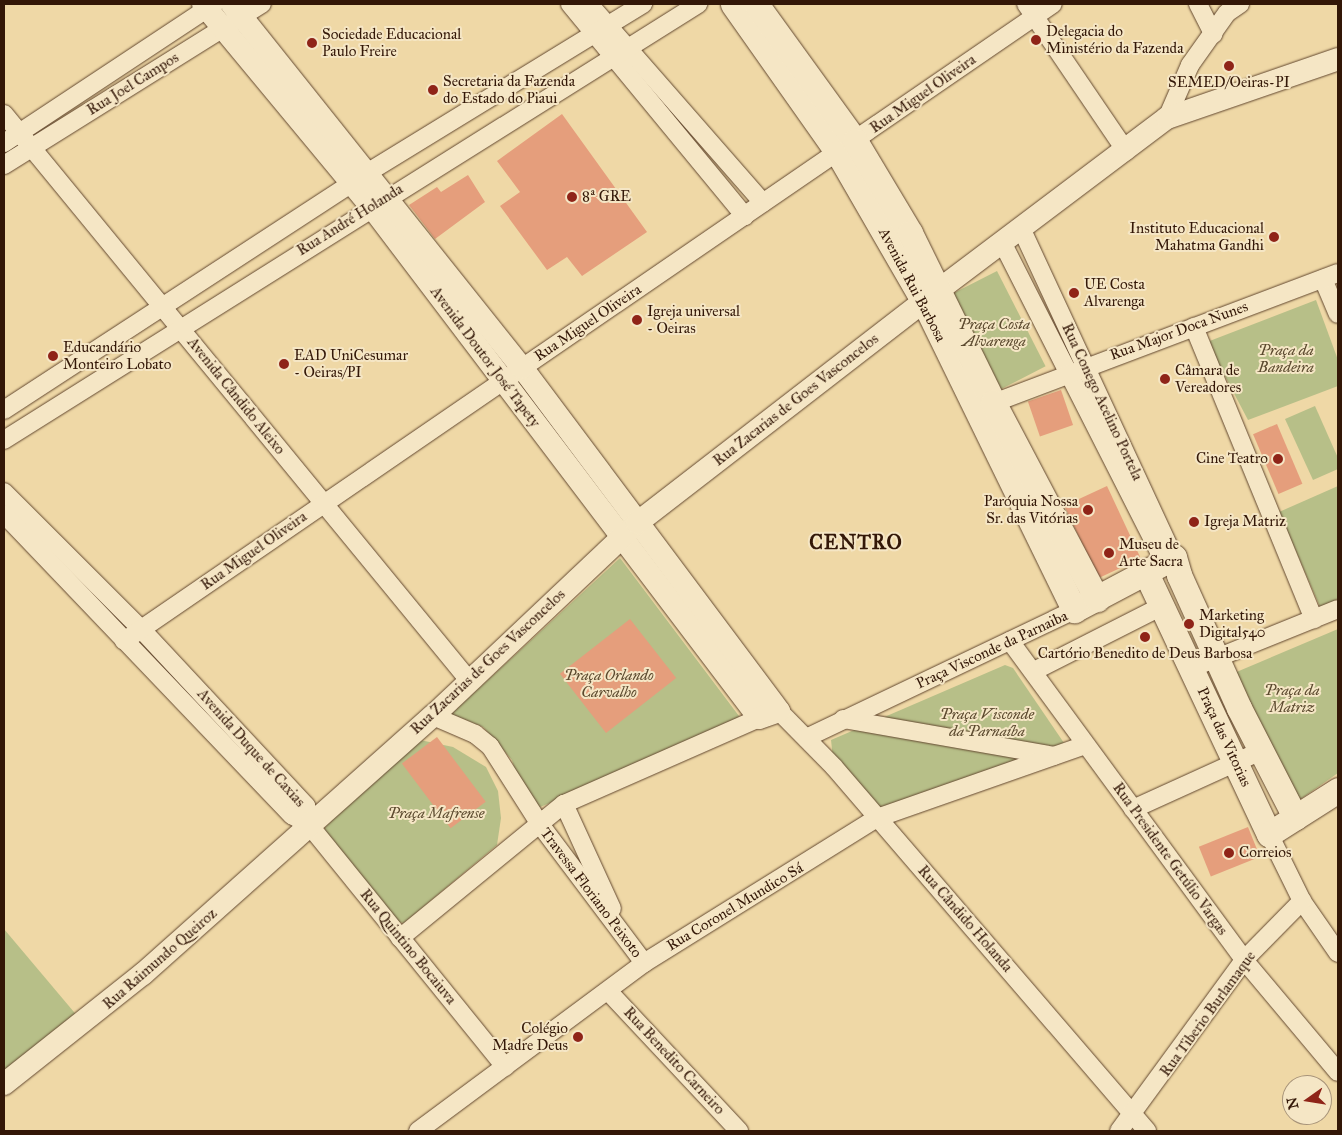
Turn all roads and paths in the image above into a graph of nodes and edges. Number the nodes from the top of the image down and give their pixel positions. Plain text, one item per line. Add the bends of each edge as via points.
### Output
1 (262, 4) edge
2 (570, 4) edge
3 (589, 4) edge
4 (643, 4) edge
5 (698, 4) edge
6 (733, 4) edge
7 (756, 4) edge
8 (1053, 4) edge
9 (1198, 4) edge
10 (1240, 4) edge
11 (208, 6) edge
12 (1030, 10) edge
13 (231, 16) edge
14 (602, 31) junction
15 (1213, 34) junction
16 (620, 53) junction
17 (1338, 59) edge
18 (4, 114) edge
19 (1167, 118) junction
20 (19, 134) junction
21 (4, 143) edge
22 (846, 147) junction
23 (30, 148) junction
24 (1126, 151) junction
25 (4, 165) edge
26 (359, 178) junction
27 (378, 202) junction
28 (763, 203) junction
29 (745, 216) junction
30 (1022, 230) junction
31 (1003, 244) junction
32 (1331, 276) edge
33 (932, 296) junction
34 (161, 306) junction
35 (1338, 314) edge
36 (180, 327) junction
37 (1194, 327) junction
38 (1085, 365) junction
39 (522, 368) junction
40 (1068, 372) junction
41 (504, 381) junction
42 (984, 406) junction
43 (4, 410) edge
44 (4, 440) edge
45 (4, 492) edge
46 (322, 503) junction
47 (4, 514) edge
48 (630, 530) junction
49 (1166, 567) junction
50 (1097, 599) junction
51 (1162, 606) junction
52 (1338, 609) edge
53 (1074, 610) junction
54 (1314, 619) junction
55 (142, 630) junction
56 (124, 641) junction
57 (1010, 641) junction
58 (1218, 658) junction
59 (1192, 668) junction
60 (1034, 671) junction
61 (468, 679) junction
62 (769, 714) junction
63 (433, 716) junction
64 (843, 719) junction
65 (806, 738) junction
66 (1086, 744) junction
67 (1260, 751) junction
68 (1055, 756) junction
69 (1236, 763) junction
70 (1338, 790) edge
71 (564, 804) junction
72 (1133, 809) junction
73 (1295, 817) junction
74 (877, 818) junction
75 (539, 823) junction
76 (310, 826) junction
77 (1268, 834) junction
78 (1302, 901) junction
79 (400, 938) junction
80 (627, 941) junction
81 (1338, 953) edge
82 (1244, 960) junction
83 (644, 963) junction
84 (608, 990) junction
85 (1335, 1062) edge
86 (505, 1067) junction
87 (4, 1084) edge
88 (1133, 1113) junction
89 (418, 1131) edge
90 (739, 1131) edge
91 (1118, 1131) edge
92 (1147, 1131) edge

1 - 13 street, Rua Joel Campos
2 - 14 street
3 - 14 street
4 - 14 street, Rua André Holanda
5 - 16 street, Rua André Holanda
6 - 22 main road, Avenida Rui Barbosa
7 - 22 main road, Avenida Rui Barbosa
8 - 12 street, Rua Miguel Oliveira
9 - 15 street
10 - 15 street via 1227,13
11 - 13 street, Avenida Doutor José Tapety
11 - 20 street, Rua Joel Campos
12 - 22 street, Rua Miguel Oliveira
12 - 24 street
13 - 23 street, Rua Joel Campos
13 - 26 street, Avenida Doutor José Tapety
14 - 16 street
14 - 26 street, Rua André Holanda
15 - 19 street via 1190,65
16 - 27 street, Rua André Holanda
16 - 28 street
16 - 29 street
17 - 19 street, Rua Zacarias de Goes Vasconcelos
18 - 20 street, Avenida Cândido Aleixo
19 - 24 street, Rua Zacarias de Goes Vasconcelos
20 - 21 street, Rua Joel Campos
20 - 23 street, Avenida Cândido Aleixo
22 - 28 street, Rua Miguel Oliveira
22 - 33 main road, Avenida Rui Barbosa
23 - 25 street, Rua Joel Campos
23 - 34 street, Avenida Cândido Aleixo
24 - 30 street, Rua Zacarias de Goes Vasconcelos
26 - 27 street, Avenida Doutor José Tapety
26 - 34 street, Rua André Holanda
27 - 36 street, Rua André Holanda
27 - 39 street, Avenida Doutor José Tapety
27 - 41 street, Avenida Doutor José Tapety
28 - 29 street, Rua Miguel Oliveira
29 - 39 street, Rua Miguel Oliveira
30 - 31 street, Rua Zacarias de Goes Vasconcelos
30 - 38 street, Rua Conego Acelino Portela
31 - 33 street, Rua Zacarias de Goes Vasconcelos
31 - 40 street, Rua Conego Acelino Portela
32 - 35 street
32 - 37 street, Rua Major Doca Nunes
33 - 42 main road, Avenida Rui Barbosa
33 - 48 street, Rua Zacarias de Goes Vasconcelos
34 - 36 street, Avenida Cândido Aleixo
34 - 43 street, Rua André Holanda
36 - 44 street, Rua André Holanda
36 - 46 street, Avenida Cândido Aleixo
37 - 38 street, Rua Major Doca Nunes
37 - 54 street
38 - 40 street, Rua Major Doca Nunes
38 - 49 street, Rua Conego Acelino Portela
39 - 41 street, Rua Miguel Oliveira
39 - 48 street, Avenida Doutor José Tapety
40 - 42 street, Rua Major Doca Nunes
40 - 49 street, Rua Conego Acelino Portela
41 - 46 street, Rua Miguel Oliveira
41 - 48 street, Avenida Doutor José Tapety
42 - 50 main road, Avenida Rui Barbosa
42 - 53 main road, Avenida Rui Barbosa
45 - 55 street, Avenida Duque de Caxias
46 - 55 street, Rua Miguel Oliveira
46 - 61 street, Avenida Cândido Aleixo
47 - 56 street, Avenida Duque de Caxias
48 - 61 street, Rua Zacarias de Goes Vasconcelos
48 - 62 street, Avenida Doutor José Tapety
49 - 50 main road, Praça Visconde da Parnaiba
49 - 51 main road, Praça das Vitorias
49 - 58 main road, Rua Conego Acelino Portela
50 - 53 main road, Praça Visconde da Parnaiba
51 - 59 main road, Praça das Vitorias
51 - 60 street
52 - 54 street
53 - 57 street, Praça Visconde da Parnaiba
54 - 58 street
55 - 56 street, Rua Miguel Oliveira
55 - 76 street, Avenida Duque de Caxias via 306,806
56 - 76 street, Avenida Duque de Caxias via 292,815
57 - 60 street, Rua Presidente Getúlio Vargas
57 - 64 street, Praça Visconde da Parnaiba
58 - 59 street
58 - 67 main road, Rua Conego Acelino Portela
59 - 69 main road, Praça das Vitorias
60 - 66 street, Rua Presidente Getúlio Vargas
61 - 63 street, Rua Zacarias de Goes Vasconcelos
62 - 65 street, Rua Cândido Holanda
62 - 71 street
63 - 75 street via 475,734 490,746
63 - 76 street, Rua Zacarias de Goes Vasconcelos
64 - 65 street, Praça Visconde da Parnaiba
64 - 68 street
65 - 74 street, Rua Cândido Holanda
66 - 68 street, Rua Coronel Mundico Sá
66 - 72 street, Rua Presidente Getúlio Vargas
67 - 69 street
67 - 73 main road, Rua Conego Acelino Portela
68 - 74 street, Rua Coronel Mundico Sá
69 - 72 street
69 - 77 main road, Praça das Vitorias
70 - 73 main road
71 - 75 street
71 - 80 street
72 - 82 street, Rua Presidente Getúlio Vargas
73 - 77 main road
74 - 83 street, Rua Coronel Mundico Sá
74 - 88 street, Rua Cândido Holanda
75 - 79 street
75 - 80 street, Travessa Floriano Peixoto
76 - 79 street, Rua Quintino Bocaiuva
76 - 87 street, Rua Raimundo Queiroz via 129,986
77 - 78 street, Praça das Vitorias
78 - 81 street
78 - 82 street, Rua Tiberio Burlamaque
79 - 86 street, Rua Quintino Bocaiuva
80 - 83 street, Travessa Floriano Peixoto
82 - 85 street, Rua Presidente Getúlio Vargas
82 - 88 street, Rua Tiberio Burlamaque
83 - 84 street, Rua Coronel Mundico Sá
84 - 86 street, Rua Coronel Mundico Sá
84 - 90 street, Rua Benedito Carneiro
86 - 89 street, Rua Coronel Mundico Sá
88 - 91 street, Rua Tiberio Burlamaque
88 - 92 street, Rua Cândido Holanda

